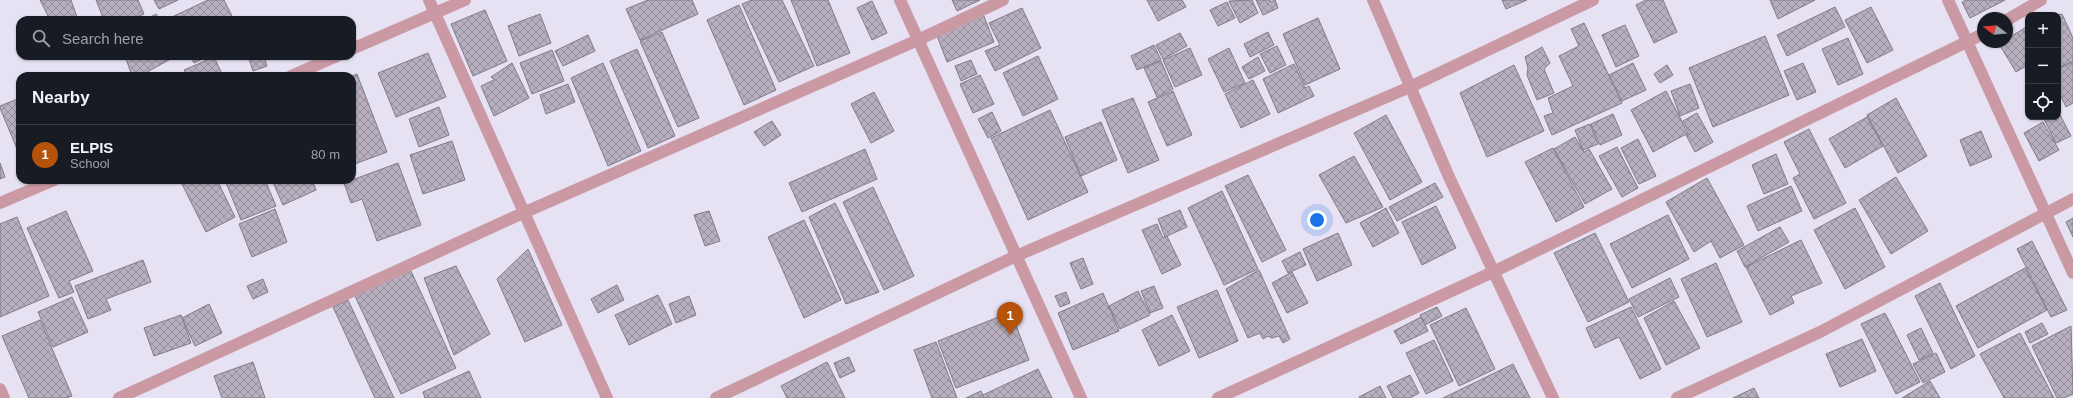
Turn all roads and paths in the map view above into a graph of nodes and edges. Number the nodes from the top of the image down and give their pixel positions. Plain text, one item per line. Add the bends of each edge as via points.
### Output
1 (429, 0) edge
2 (465, 0) edge
3 (900, 0) edge
4 (1002, 0) edge
5 (1373, 0) edge
6 (1593, 0) edge
7 (1948, 0) edge
8 (2041, 0) edge
9 (435, 13) junction
10 (2013, 16) edge
11 (1977, 38) edge
12 (918, 40) junction
13 (1968, 43) junction
14 (356, 47) edge
15 (328, 60) edge
16 (300, 72) edge
17 (1410, 87) junction
18 (45, 184) edge
19 (2073, 199) edge
20 (0, 204) edge
21 (2044, 212) junction
22 (523, 213) junction
23 (1016, 256) junction
24 (1493, 272) junction
25 (2073, 273) edge
26 (0, 389) edge
27 (4, 398) edge
28 (119, 398) edge
29 (607, 398) edge
30 (716, 398) edge
31 (1081, 398) edge
32 (1218, 398) edge
33 (1552, 398) edge
34 (1677, 398) edge

1 - 9 street
2 - 9 street
3 - 12 street
4 - 12 street
5 - 17 street
6 - 17 street
7 - 13 street
8 - 10 street
9 - 14 street
9 - 22 street
11 - 13 street
12 - 22 street
12 - 23 street
13 - 21 street
13 - 24 street
15 - 16 street
17 - 23 street
17 - 24 street
18 - 20 street
19 - 21 street
21 - 25 street
21 - 34 street via 1820,332
22 - 28 street
22 - 29 street
23 - 30 street
23 - 31 street
24 - 32 street
24 - 33 street
26 - 27 street

